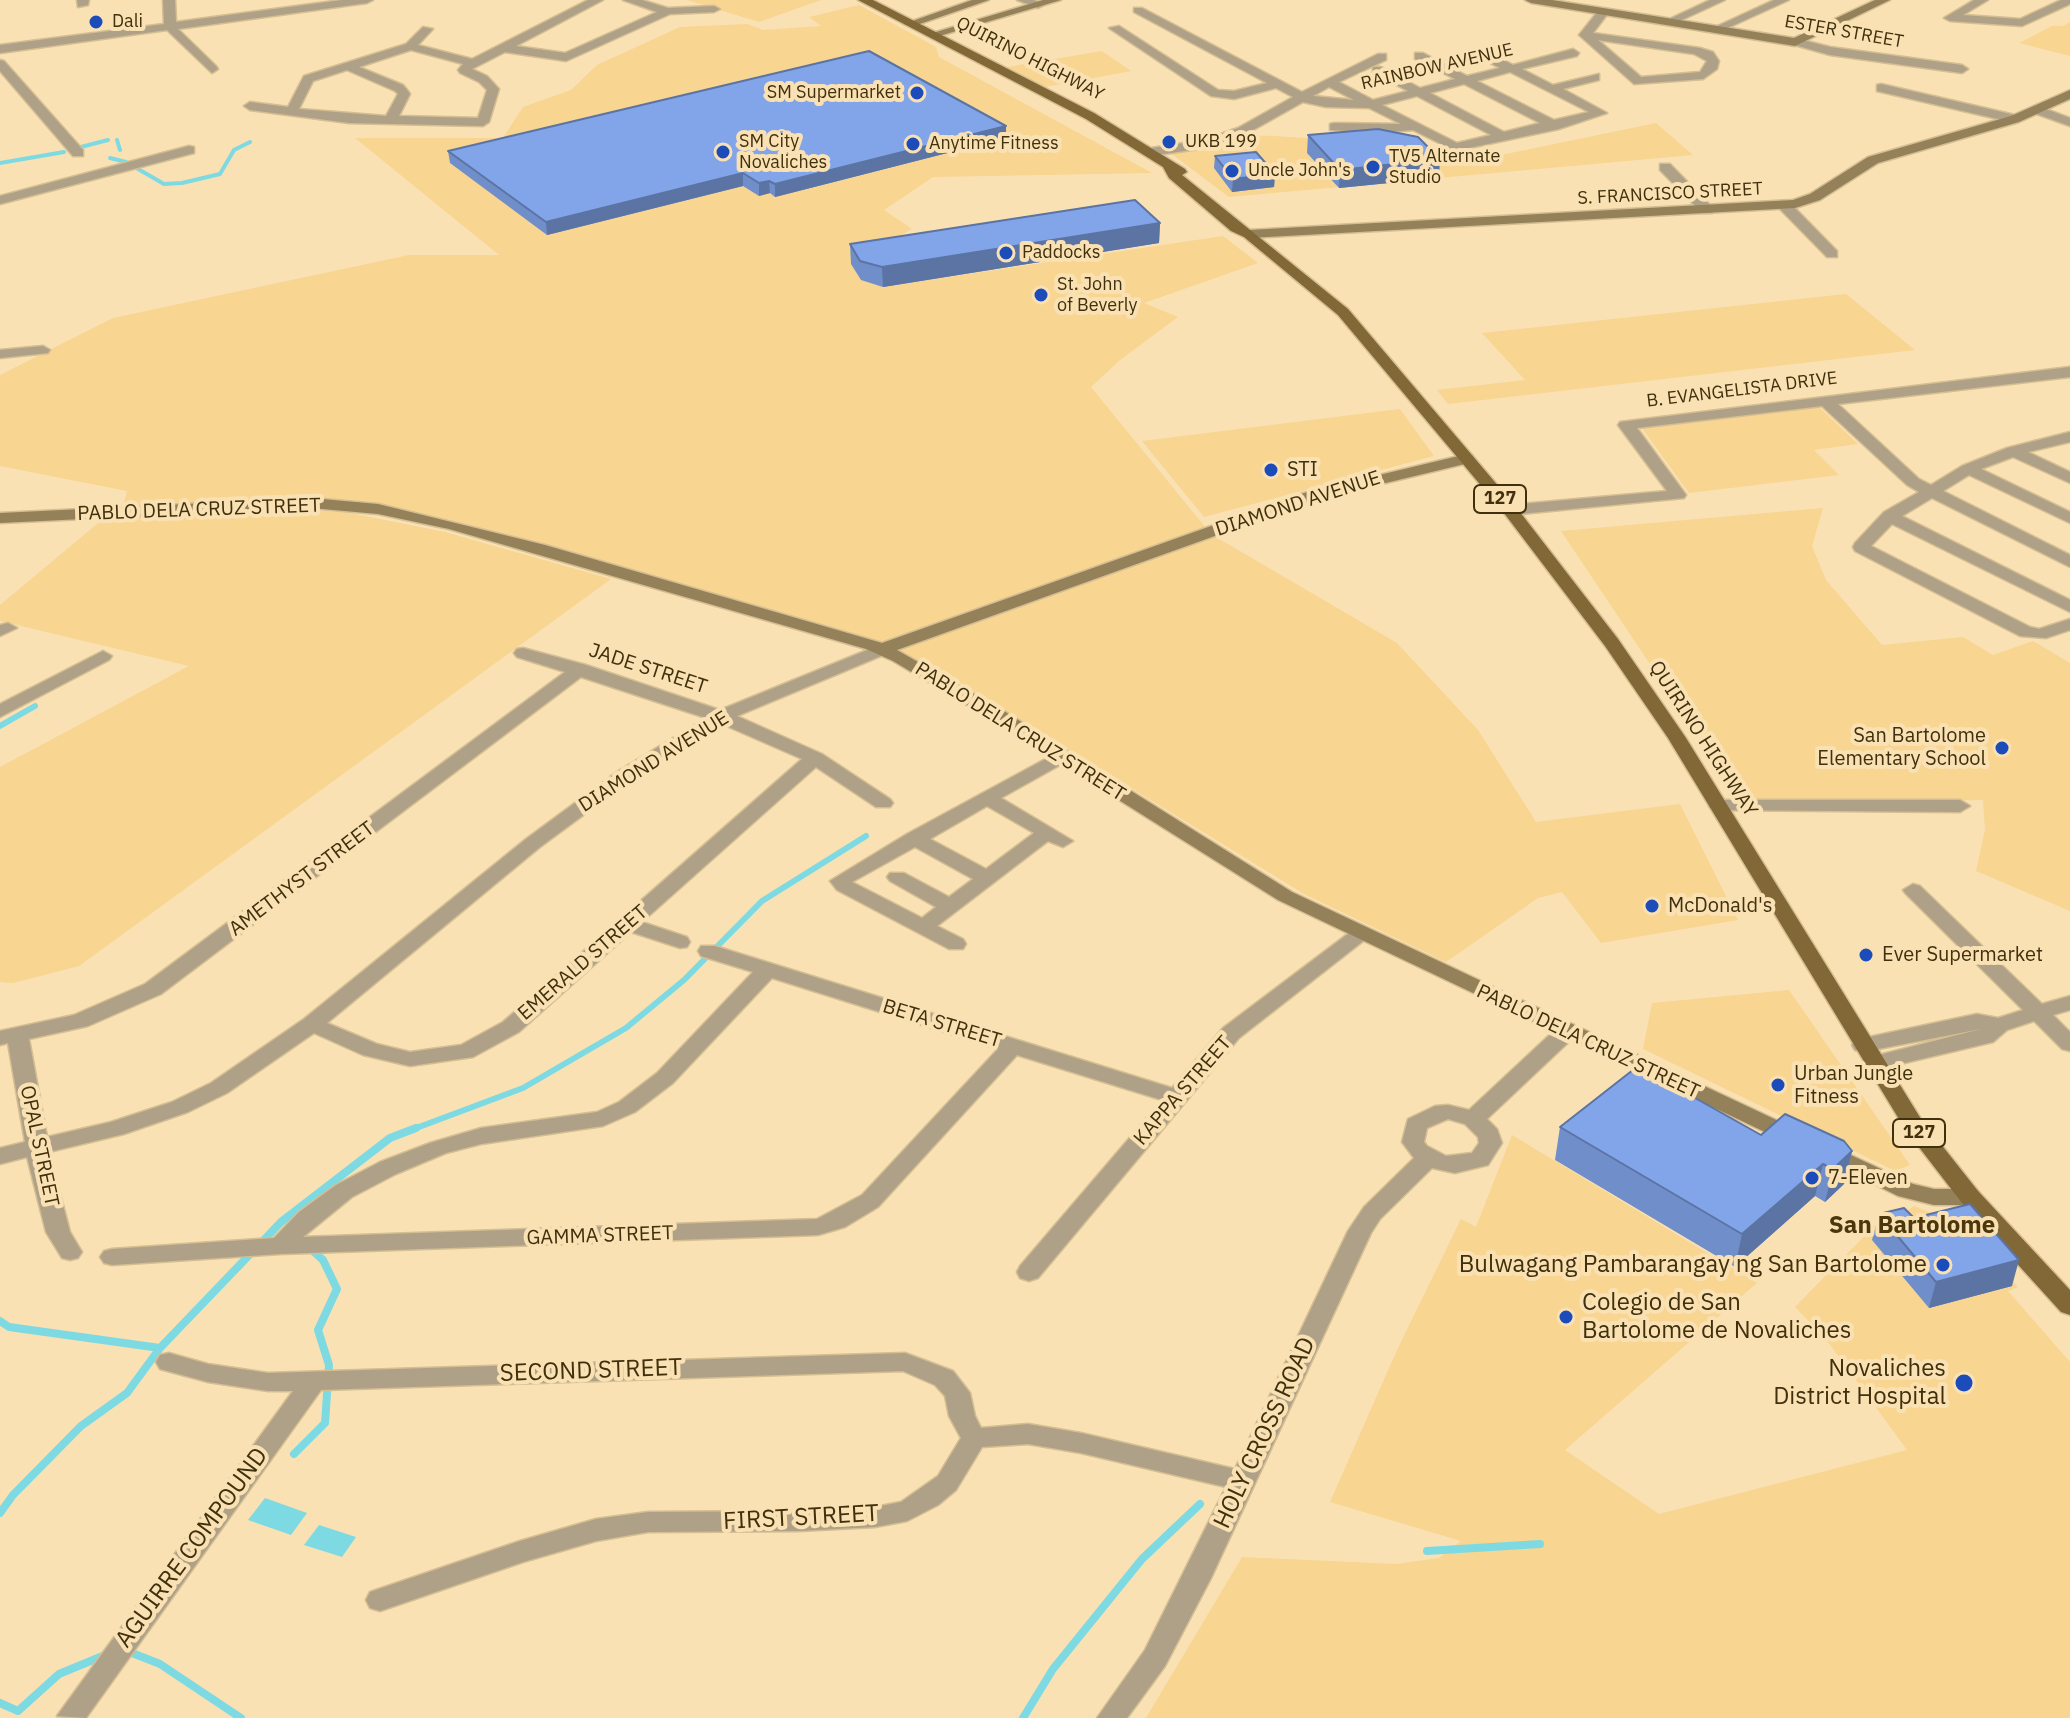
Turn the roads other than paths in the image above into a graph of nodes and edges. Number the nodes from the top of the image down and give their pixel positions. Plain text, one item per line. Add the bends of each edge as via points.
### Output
1 (169, 0) edge
2 (255, 0) edge
3 (367, 0) edge
4 (597, 0) edge
5 (629, 0) edge
6 (867, 0) edge
7 (983, 0) edge
8 (1023, 0) edge
9 (1055, 0) edge
10 (1531, 0) edge
11 (1611, 0) edge
12 (1719, 0) edge
13 (1783, 0) edge
14 (1982, 0) edge
15 (2070, 0) edge
16 (1878, 1) edge
17 (1038, 5) junction
18 (714, 9) dead end
19 (1138, 10) dead end
20 (1588, 10) junction
21 (668, 11) junction
22 (1603, 12) junction
23 (257, 15) junction
24 (1157, 20) junction
25 (1669, 22) junction
26 (910, 24) junction
27 (170, 27) junction
28 (427, 29) dead end
29 (1717, 29) junction
30 (932, 35) junction
31 (1585, 35) junction
32 (1795, 42) junction
33 (1642, 43) junction
34 (410, 46) junction
35 (505, 48) junction
36 (0, 49) edge
37 (1573, 53) dead end
38 (1419, 56) dead end
39 (1488, 57) dead end
40 (472, 63) junction
41 (0, 64) edge
42 (347, 66) junction
43 (1512, 68) junction
44 (212, 69) dead end
45 (1962, 69) dead end
46 (1595, 77) dead end
47 (1686, 78) junction
48 (1467, 80) junction
49 (1329, 82) junction
50 (1279, 84) junction
51 (1554, 88) junction
52 (1881, 88) dead end
53 (1419, 92) junction
54 (2070, 94) edge
55 (1304, 98) junction
56 (1370, 104) junction
57 (250, 106) dead end
58 (2038, 110) junction
59 (292, 111) junction
60 (2015, 119) junction
61 (390, 121) junction
62 (2070, 122) edge
63 (1555, 126) junction
64 (1334, 127) dead end
65 (1412, 127) junction
66 (1505, 137) junction
67 (189, 150) dead end
68 (1150, 152) junction
69 (78, 153) dead end
70 (1665, 167) dead end
71 (1, 198) edge
72 (1784, 205) junction
73 (1707, 210) junction
74 (1249, 234) junction
75 (1832, 254) dead end
76 (43, 350) dead end
77 (0, 354) edge
78 (2070, 372) edge
79 (1824, 400) junction
80 (2068, 439) edge
81 (2013, 451) junction
82 (1467, 459) junction
83 (1968, 469) junction
84 (2070, 478) edge
85 (1929, 491) junction
86 (1510, 510) junction
87 (1890, 516) junction
88 (0, 518) edge
89 (2070, 518) edge
90 (2070, 562) edge
91 (2070, 607) edge
92 (2070, 624) edge
93 (882, 649) junction
94 (523, 653) dead end
95 (103, 656) dead end
96 (580, 669) junction
97 (0, 711) edge
98 (722, 716) junction
99 (815, 758) junction
100 (1068, 760) junction
101 (994, 794) junction
102 (883, 803) dead end
103 (1719, 806) junction
104 (1960, 806) dead end
105 (914, 838) junction
106 (897, 877) dead end
107 (987, 878) junction
108 (1913, 890) dead end
109 (950, 906) junction
110 (627, 924) junction
111 (923, 927) junction
112 (1360, 934) junction
113 (680, 942) dead end
114 (956, 944) dead end
115 (708, 951) dead end
116 (767, 970) junction
117 (2070, 1003) edge
118 (2037, 1014) junction
119 (312, 1024) junction
120 (1566, 1032) junction
121 (9, 1037) edge
122 (2070, 1044) edge
123 (1013, 1046) junction
124 (1869, 1054) junction
125 (1177, 1097) junction
126 (1473, 1119) junction
127 (36, 1147) junction
128 (0, 1156) edge
129 (1428, 1158) junction
130 (1970, 1197) junction
131 (280, 1246) junction
132 (70, 1252) dead end
133 (112, 1257) dead end
134 (1029, 1272) dead end
135 (2070, 1306) edge
136 (169, 1362) dead end
137 (314, 1381) junction
138 (974, 1438) junction
139 (1242, 1481) junction
140 (380, 1600) dead end
141 (71, 1716) dead end
142 (1111, 1718) edge

1 - 27 street
2 - 23 street
3 - 23 street
4 - 35 street
5 - 21 street
6 - 26 main road, QUIRINO HIGHWAY / 127
7 - 26 street
8 - 17 street
9 - 17 street
10 - 20 street, ESTER STREET
11 - 20 street
12 - 25 street
13 - 29 street
14 - 15 street via 1950,18 2022,23
16 - 32 street
17 - 30 street
18 - 21 street
19 - 24 street, RAINBOW AVENUE
20 - 22 street, ESTER STREET
21 - 35 street via 566,57
22 - 25 street, ESTER STREET
22 - 31 street
23 - 27 street
24 - 50 street, RAINBOW AVENUE
24 - 50 street via 1115,28 1215,93 1234,95
25 - 29 street, ESTER STREET
26 - 30 main road, QUIRINO HIGHWAY / 127
27 - 36 street
27 - 44 street
28 - 34 street
29 - 32 street, ESTER STREET
30 - 68 main road, QUIRINO HIGHWAY / 127
31 - 33 street
31 - 47 street via 1638,81
32 - 45 street, ESTER STREET
33 - 47 street
33 - 47 street via 1713,58 1709,72
34 - 40 street
34 - 42 street
35 - 40 street
37 - 43 street, RAINBOW AVENUE
38 - 48 street
39 - 43 street
40 - 61 street via 464,70 493,89 483,122
41 - 69 street
42 - 59 street via 308,79
42 - 61 street via 404,94
43 - 48 street, RAINBOW AVENUE
43 - 51 street
46 - 51 street
48 - 53 street, RAINBOW AVENUE
48 - 63 street
49 - 53 street via 1380,64
49 - 55 street
49 - 56 street
50 - 55 street, RAINBOW AVENUE
51 - 63 street via 1601,113
52 - 60 street
53 - 56 street, RAINBOW AVENUE
53 - 66 street
54 - 58 street, S. FRANCISCO STREET
55 - 56 street, RAINBOW AVENUE
55 - 68 street via 1216,141
56 - 65 street
57 - 59 street
58 - 60 street, S. FRANCISCO STREET
58 - 62 street
59 - 61 street
60 - 72 street, S. FRANCISCO STREET via 1873,160 1815,197
63 - 66 street
64 - 65 street
65 - 66 street via 1455,147
67 - 71 street
68 - 74 main road, QUIRINO HIGHWAY / 127
70 - 73 street
72 - 73 street, S. FRANCISCO STREET
72 - 75 street
73 - 74 street, S. FRANCISCO STREET
74 - 82 main road, QUIRINO HIGHWAY / 127 via 1343,312
76 - 77 street
78 - 79 street, B. EVANGELISTA DRIVE
79 - 85 street
79 - 86 street, B. EVANGELISTA DRIVE via 1626,425 1678,495
80 - 81 street
81 - 83 street
81 - 84 street
82 - 86 main road, QUIRINO HIGHWAY / 127
82 - 93 street, DIAMOND AVENUE via 1310,496
83 - 85 street
83 - 89 street
85 - 87 street
85 - 90 street
86 - 103 main road, QUIRINO HIGHWAY / 127 via 1612,643
87 - 91 street
87 - 92 street via 1861,547 2034,635
88 - 93 street, PABLO DELA CRUZ STREET via 311,503 378,509 550,552
93 - 98 street, DIAMOND AVENUE
93 - 100 street, PABLO DELA CRUZ STREET
94 - 96 street, JADE STREET
95 - 97 street
96 - 98 street, JADE STREET
96 - 121 street, AMETHYST STREET via 172,977 80,1021
98 - 99 street, JADE STREET
98 - 119 street, DIAMOND AVENUE via 624,776 533,843
99 - 102 street, JADE STREET
99 - 110 street, EMERALD STREET
100 - 101 street via 1034,787
100 - 112 street, PABLO DELA CRUZ STREET via 1235,866
101 - 105 street
101 - 107 street via 1055,836
103 - 104 street
103 - 124 main road, QUIRINO HIGHWAY / 127
105 - 107 street
105 - 111 street via 840,881
106 - 109 street
107 - 109 street
108 - 118 street
109 - 111 street
110 - 113 street
110 - 119 street, EMERALD STREET via 511,1027 465,1052 410,1059 389,1056
111 - 114 street
112 - 120 street, PABLO DELA CRUZ STREET
112 - 125 street, KAPPA STREET via 1231,1033
115 - 116 street, BETA STREET
116 - 123 street, BETA STREET
116 - 131 street via 665,1078 627,1107 569,1125 481,1136 400,1163 344,1191
117 - 118 street
118 - 122 street
118 - 124 street via 1999,1025 1985,1037
119 - 127 street, DIAMOND AVENUE via 219,1088 180,1107 116,1129
120 - 126 street
120 - 130 street, PABLO DELA CRUZ STREET via 1906,1190
121 - 127 street, OPAL STREET
123 - 125 street, BETA STREET
123 - 131 street, GAMMA STREET via 870,1201 818,1227
124 - 130 main road, QUIRINO HIGHWAY / 127 via 1913,1124
125 - 134 street, KAPPA STREET
126 - 129 street via 1435,1113 1416,1124 1413,1142
126 - 129 street via 1491,1143 1480,1159 1455,1165
127 - 128 street, DIAMOND AVENUE
127 - 132 street, OPAL STREET via 58,1232
129 - 139 street, HOLY CROSS ROAD via 1360,1231
130 - 135 main road, QUIRINO HIGHWAY / 127
131 - 133 street, GAMMA STREET
136 - 137 street, SECOND STREET via 268,1382
137 - 138 street, SECOND STREET via 905,1362 944,1378 957,1393
137 - 141 street, AGUIRRE COMPOUND
138 - 139 street via 1028,1434
138 - 140 street, FIRST STREET via 947,1483 907,1511 799,1521 648,1522 596,1530
139 - 142 street, HOLY CROSS ROAD via 1155,1658

